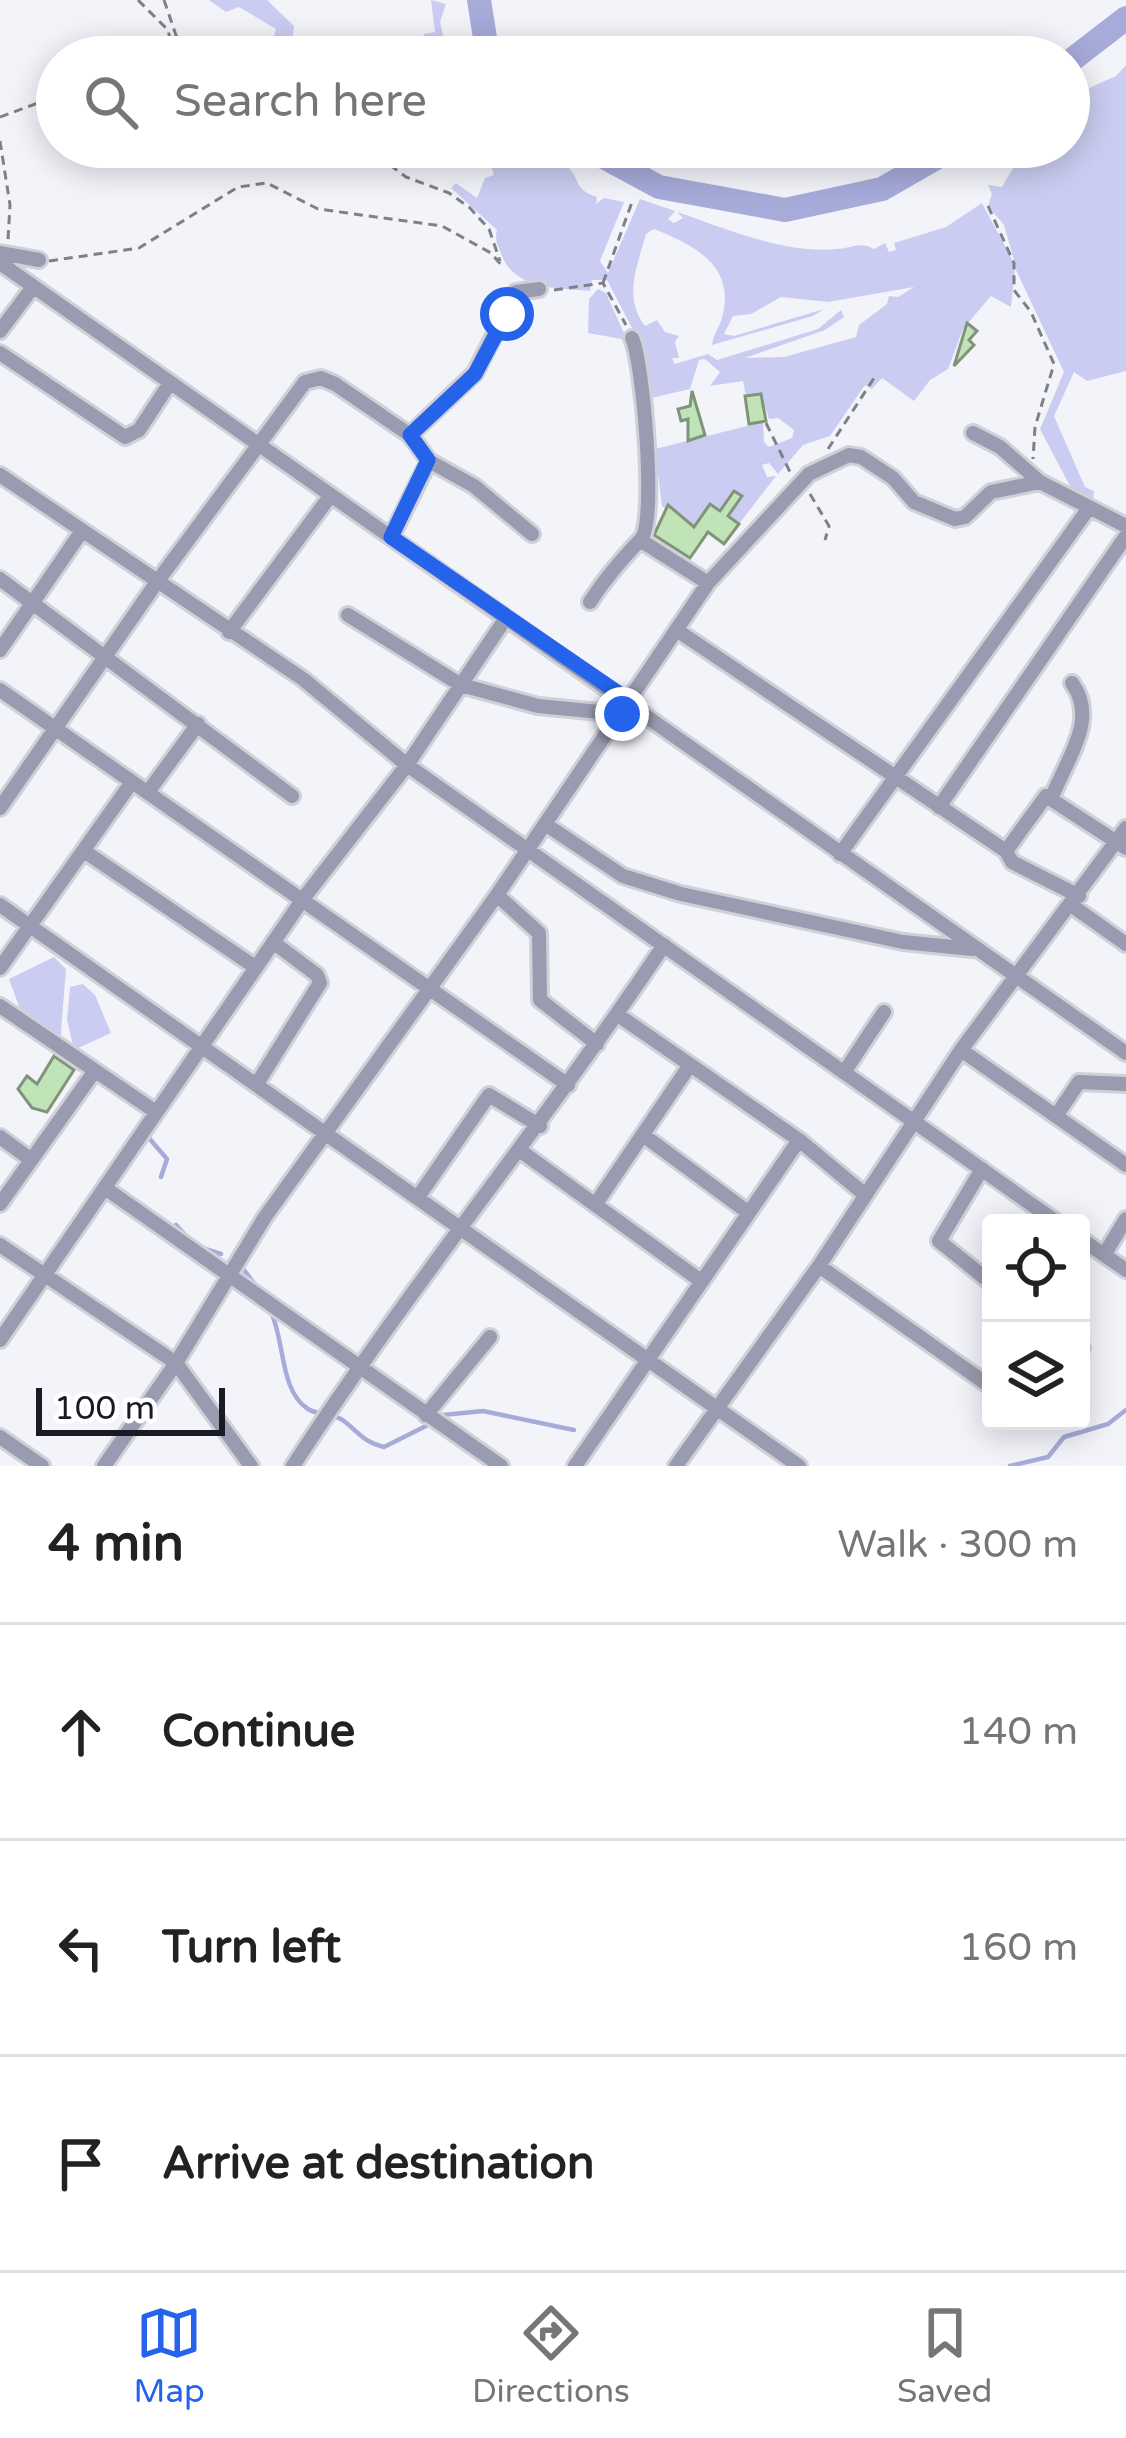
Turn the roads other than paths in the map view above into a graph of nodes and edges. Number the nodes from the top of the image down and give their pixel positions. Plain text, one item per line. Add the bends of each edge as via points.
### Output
1 (5, 258) edge
2 (39, 260) road end
3 (33, 286) junction
4 (534, 288) road end
5 (0, 332) edge
6 (632, 338) road end
7 (0, 353) edge
8 (170, 383) junction
9 (973, 434) dead end
10 (410, 435) junction
11 (258, 444) junction
12 (428, 460) junction
13 (0, 476) edge
14 (1037, 480) junction
15 (331, 495) junction
16 (1089, 508) junction
17 (1126, 526) edge
18 (82, 531) junction
19 (532, 533) dead end
20 (1126, 536) edge
21 (391, 537) junction
22 (640, 540) junction
23 (0, 579) edge
24 (157, 582) junction
25 (708, 583) junction
26 (34, 602) junction
27 (590, 602) dead end
28 (348, 615) dead end
29 (506, 618) junction
30 (678, 631) junction
31 (229, 632) junction
32 (0, 650) edge
33 (106, 656) junction
34 (1072, 683) dead end
35 (461, 685) junction
36 (0, 690) edge
37 (626, 708) junction
38 (197, 724) junction
39 (55, 728) junction
40 (407, 765) junction
41 (895, 777) junction
42 (132, 782) junction
43 (7, 784) edge
44 (148, 792) junction
45 (292, 796) dead end
46 (1052, 797) junction
47 (940, 807) junction
48 (0, 808) edge
49 (545, 824) junction
50 (1123, 839) edge
51 (529, 849) junction
52 (84, 850) junction
53 (1006, 851) junction
54 (840, 854) junction
55 (497, 895) junction
56 (303, 899) junction
57 (1075, 901) junction
58 (0, 905) edge
59 (31, 925) junction
60 (273, 942) junction
61 (1126, 944) edge
62 (664, 945) junction
63 (978, 950) junction
64 (0, 968) edge
65 (255, 968) junction
66 (1016, 976) junction
67 (430, 991) junction
68 (0, 1006) edge
69 (884, 1012) dead end
70 (618, 1015) junction
71 (202, 1044) junction
72 (597, 1044) junction
73 (961, 1050) junction
74 (1126, 1053) edge
75 (690, 1065) junction
76 (844, 1071) junction
77 (94, 1072) junction
78 (258, 1082) junction
79 (1126, 1084) edge
80 (568, 1085) junction
81 (156, 1112) junction
82 (1058, 1113) junction
83 (914, 1119) junction
84 (540, 1126) junction
85 (328, 1132) junction
86 (643, 1135) junction
87 (0, 1137) edge
88 (799, 1140) junction
89 (522, 1152) junction
90 (30, 1159) junction
91 (1126, 1165) edge
92 (982, 1169) junction
93 (105, 1188) junction
94 (863, 1193) junction
95 (418, 1197) junction
96 (0, 1204) edge
97 (595, 1205) junction
98 (749, 1213) junction
99 (1045, 1214) edge
100 (1126, 1219) edge
101 (460, 1227) junction
102 (0, 1245) edge
103 (1090, 1245) edge
104 (1104, 1255) junction
105 (819, 1266) junction
106 (1126, 1270) edge
107 (47, 1273) junction
108 (982, 1276) edge
109 (227, 1277) junction
110 (701, 1281) junction
111 (490, 1337) dead end
112 (0, 1340) edge
113 (646, 1362) junction
114 (176, 1363) junction
115 (358, 1369) junction
116 (982, 1382) edge
117 (718, 1410) junction
118 (433, 1420) junction
119 (0, 1436) edge
120 (778, 1460) edge
121 (42, 1466) edge
122 (104, 1466) edge
123 (251, 1466) edge
124 (293, 1466) edge
125 (501, 1466) edge
126 (575, 1466) edge
127 (676, 1466) edge
128 (800, 1466) edge

1 - 2 street
1 - 3 street
3 - 5 street
3 - 8 street
4 - 10 street via 516,292 475,374
6 - 22 street via 646,406 649,502
7 - 8 street via 125,437 139,430
8 - 11 street
9 - 14 street
10 - 11 street via 321,378 298,386
10 - 12 street
11 - 15 street
11 - 24 street
12 - 19 street
12 - 21 street
13 - 18 street
14 - 16 street
14 - 25 street via 991,492 955,519 914,502 893,478 849,455 805,478
15 - 21 street
15 - 31 street
16 - 17 street
16 - 41 street
18 - 24 street
18 - 26 street
20 - 47 street
21 - 29 street
22 - 25 street
22 - 27 street
23 - 26 street
24 - 31 street
24 - 33 street
25 - 30 street
26 - 32 street
26 - 33 street
28 - 35 street
29 - 35 street
29 - 37 street
30 - 37 street
30 - 41 street
31 - 40 street via 303,679
33 - 38 street
33 - 39 street
34 - 46 street via 1083,729
35 - 37 street via 538,706
35 - 40 street
36 - 39 street
37 - 49 street
37 - 54 street
38 - 44 street
38 - 45 street
39 - 42 street
39 - 43 street
40 - 51 street
40 - 56 street
41 - 47 street
41 - 54 street
42 - 44 street
42 - 52 street
43 - 48 street
44 - 56 street
46 - 50 street
46 - 53 street via 1042,799
47 - 53 street
49 - 51 street
49 - 63 street via 623,876 681,894 903,942
50 - 57 street
51 - 55 street
51 - 62 street
52 - 59 street
52 - 65 street
53 - 57 street
54 - 63 street
55 - 67 street
55 - 72 street via 536,924 540,1000
56 - 60 street
56 - 67 street
57 - 61 street
57 - 66 street
58 - 59 street
59 - 64 street
59 - 71 street
60 - 65 street
60 - 78 street via 320,983
62 - 70 street
62 - 76 street
63 - 66 street
65 - 71 street
66 - 73 street
66 - 74 street
67 - 80 street
67 - 85 street
68 - 77 street
69 - 76 street
70 - 72 street
70 - 75 street
71 - 78 street
71 - 81 street
72 - 80 street
73 - 82 street
73 - 83 street
75 - 86 street
75 - 88 street
76 - 83 street
77 - 81 street
77 - 90 street
78 - 85 street
79 - 82 street via 1079,1082
80 - 84 street
81 - 93 street
82 - 91 street
83 - 92 street
83 - 94 street
84 - 89 street
84 - 95 street via 489,1095
85 - 95 street
85 - 109 street
86 - 97 street
86 - 98 street
87 - 90 street
88 - 94 street
88 - 98 street
89 - 97 street
89 - 101 street
90 - 96 street
92 - 99 street
92 - 108 street via 939,1241
93 - 107 street
93 - 109 street
94 - 105 street
95 - 101 street
97 - 110 street
98 - 110 street
100 - 104 street
101 - 113 street
101 - 115 street
102 - 107 street
103 - 104 street
104 - 106 street
105 - 116 street
105 - 117 street
107 - 112 street
107 - 114 street
109 - 114 street
109 - 115 street
110 - 113 street
111 - 118 street
113 - 117 street
113 - 126 street
114 - 122 street
114 - 123 street
115 - 118 street
115 - 124 street
117 - 120 street
117 - 127 street
118 - 125 street
119 - 121 street
120 - 128 street

